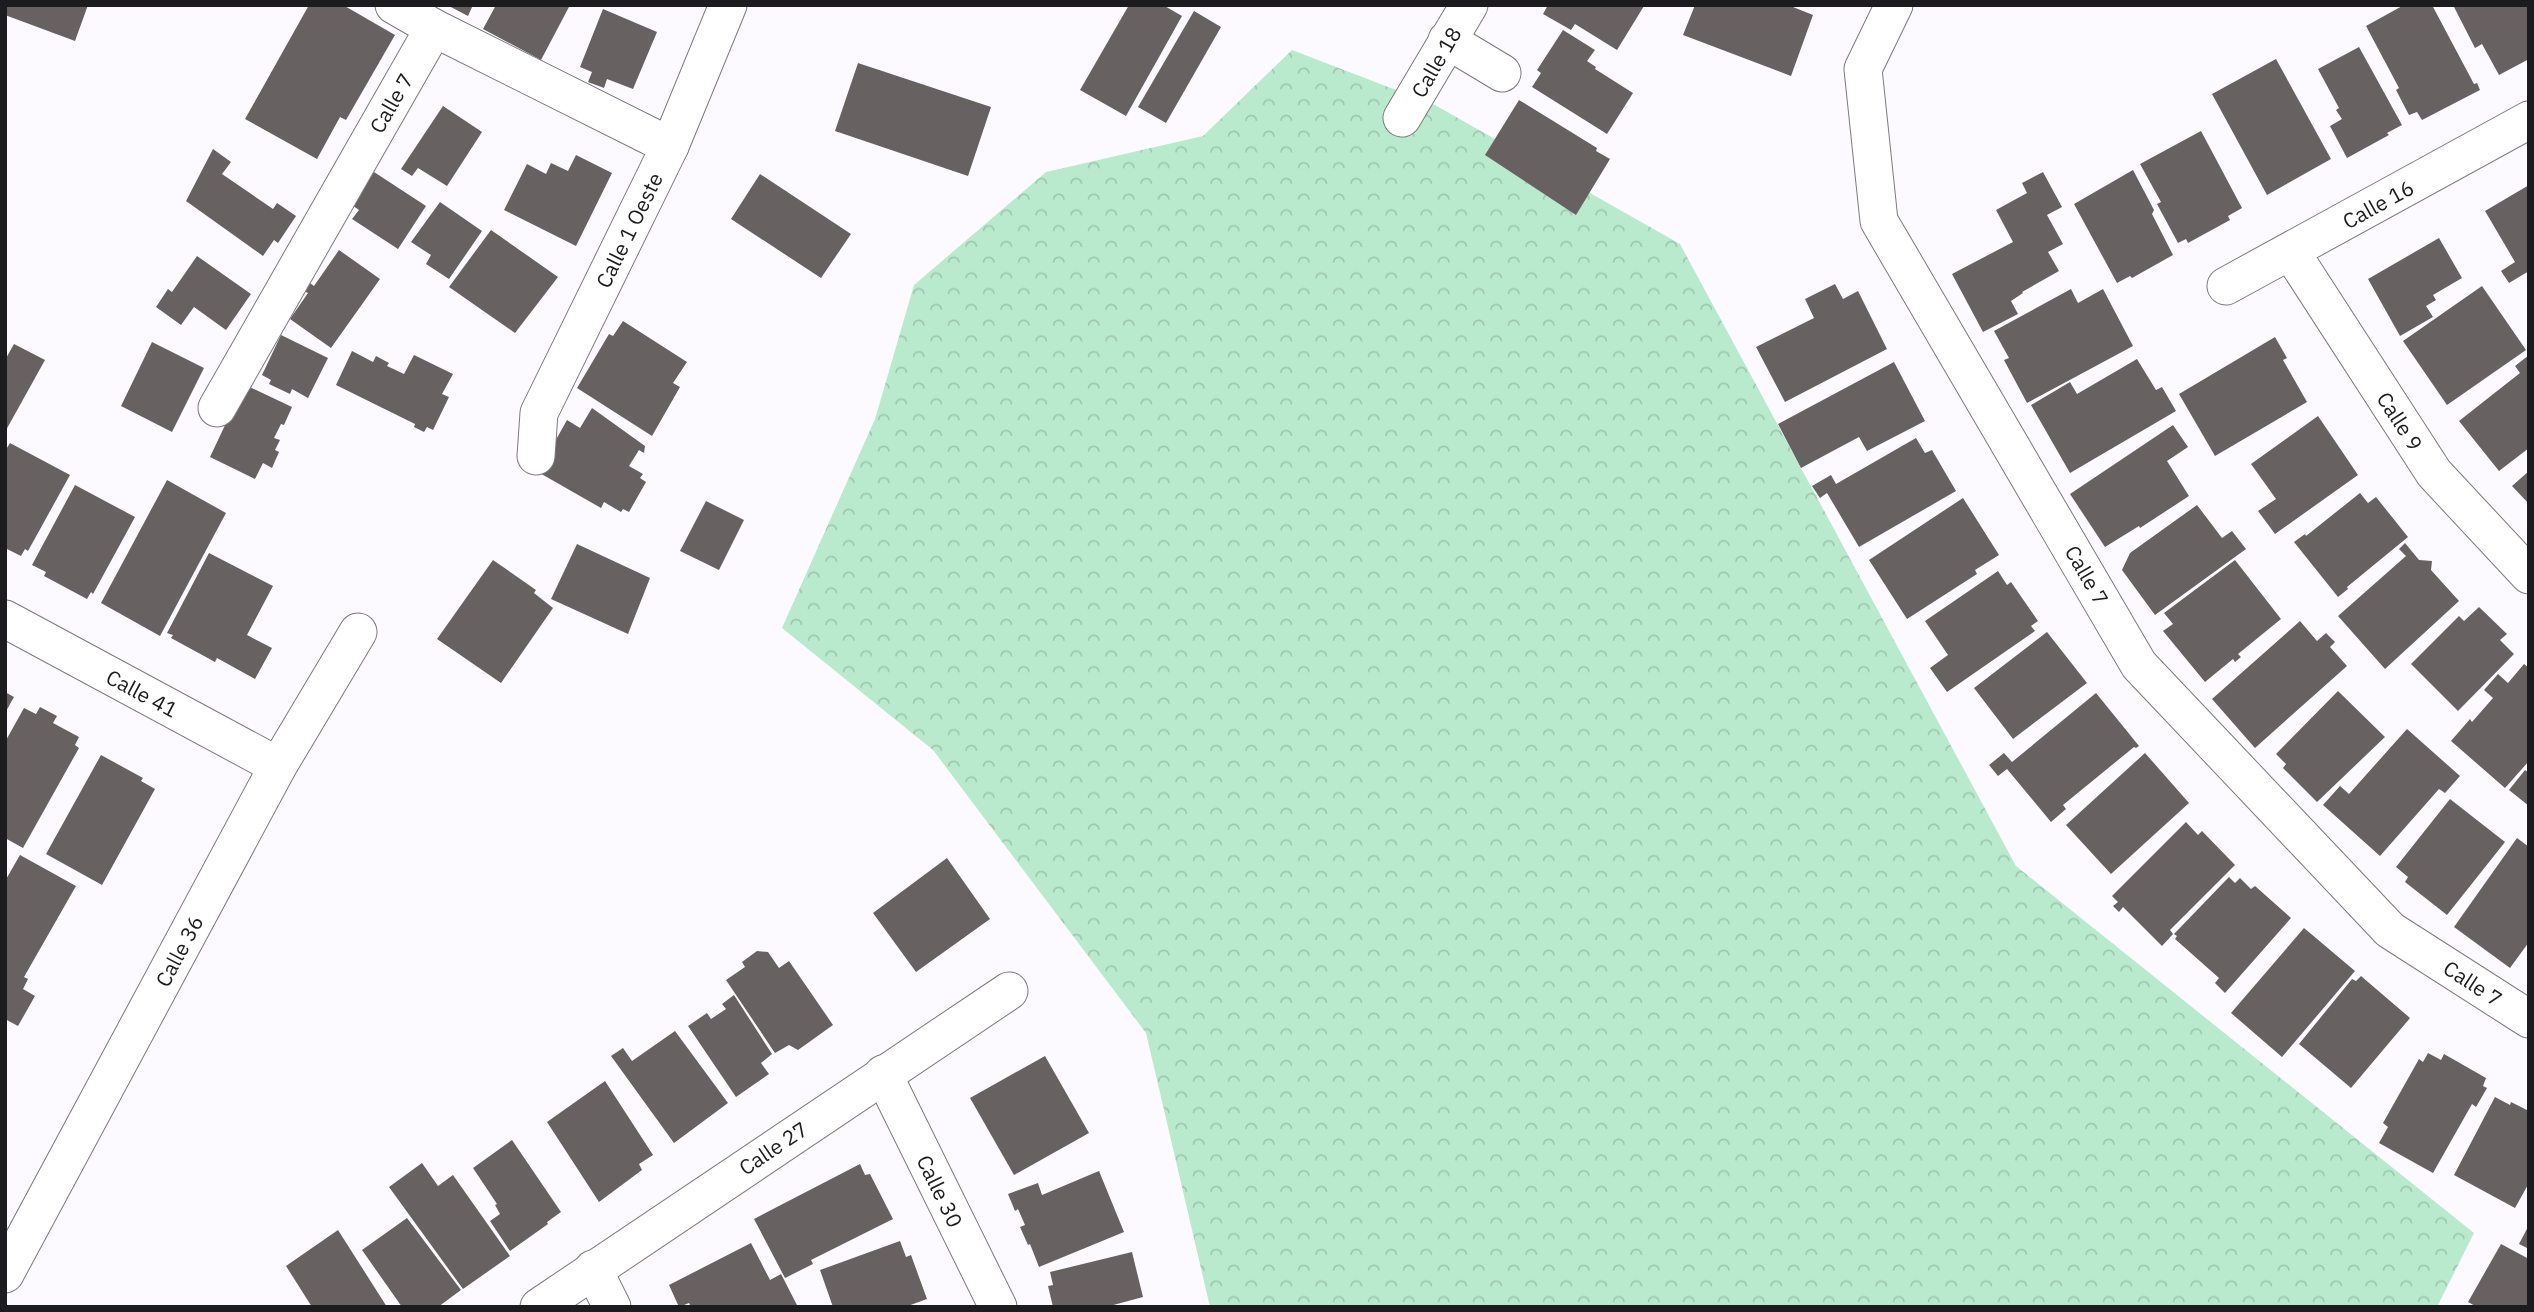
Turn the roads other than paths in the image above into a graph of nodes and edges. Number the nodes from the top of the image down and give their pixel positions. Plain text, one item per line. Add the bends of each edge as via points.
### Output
1 (394, 5) edge
2 (728, 5) edge
3 (1469, 5) edge
4 (1894, 5) edge
5 (434, 28) junction
6 (1447, 40) junction
7 (1502, 73) dead end
8 (1402, 118) dead end
9 (2529, 120) edge
10 (670, 146) junction
11 (2291, 252) junction
12 (2226, 286) dead end
13 (217, 408) dead end
14 (537, 456) dead end
15 (2529, 575) edge
16 (5, 619) edge
17 (358, 632) dead end
18 (278, 766) junction
19 (1009, 990) dead end
20 (2529, 1019) edge
21 (883, 1074) junction
22 (593, 1269) junction
23 (5, 1274) edge
24 (538, 1307) edge
25 (612, 1307) edge
26 (998, 1307) edge

1 - 5 street
2 - 10 street, Calle 1 Oeste
3 - 6 street, Calle 18
4 - 20 street, Calle 7 via 1863,69 1880,221 2139,665 2390,930
5 - 10 street
5 - 13 street, Calle 7
6 - 7 street
6 - 8 street, Calle 18
9 - 11 street, Calle 16
10 - 14 street, Calle 1 Oeste via 539,412
11 - 12 street, Calle 16
11 - 15 street, Calle 9 via 2434,473
16 - 18 street, Calle 41
17 - 18 street, Calle 36
18 - 23 street, Calle 36
19 - 21 street, Calle 27
21 - 22 street, Calle 27
21 - 26 street, Calle 30
22 - 24 street, Calle 27
22 - 25 street

